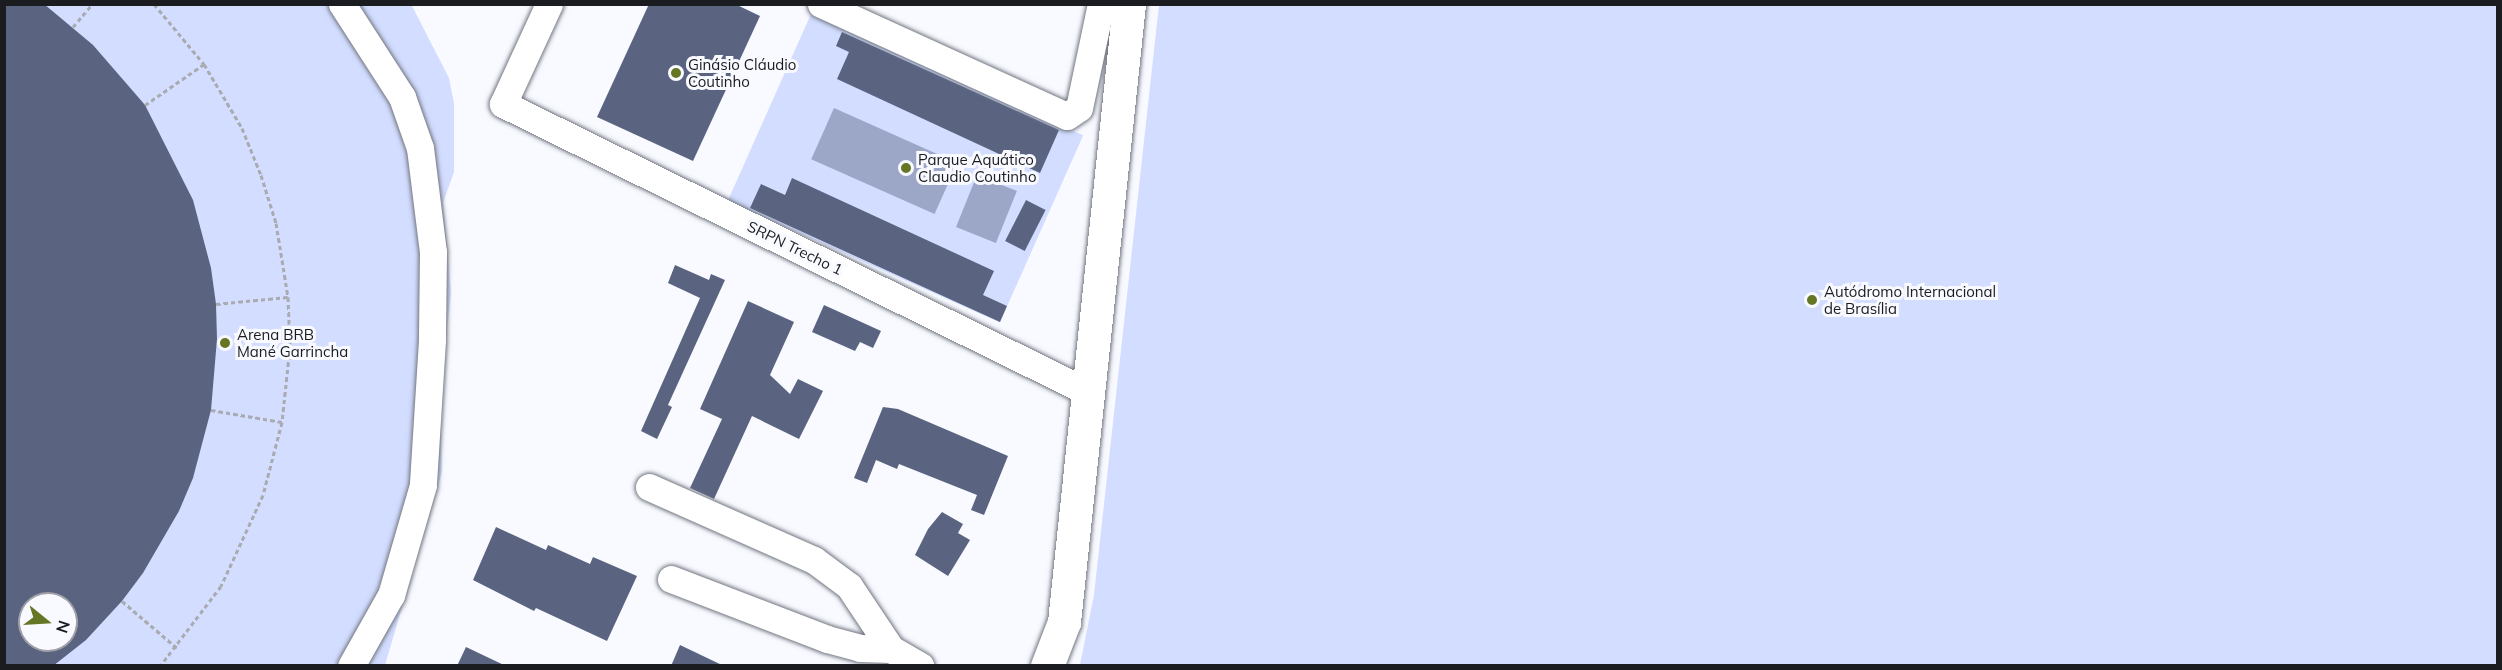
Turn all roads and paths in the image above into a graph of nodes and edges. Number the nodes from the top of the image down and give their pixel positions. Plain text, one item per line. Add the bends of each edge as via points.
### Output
1 (92, 4) edge
2 (154, 4) edge
3 (342, 4) edge
4 (549, 4) edge
5 (821, 4) edge
6 (1101, 4) edge
7 (1129, 4) edge
8 (73, 27) dead end
9 (204, 64) junction
10 (145, 105) dead end
11 (288, 297) junction
12 (216, 304) dead end
13 (1088, 392) junction
14 (211, 410) dead end
15 (282, 422) junction
16 (649, 487) dead end
17 (670, 579) dead end
18 (122, 601) dead end
19 (177, 648) junction
20 (891, 649) junction
21 (160, 666) edge
22 (351, 666) edge
23 (920, 666) edge
24 (1047, 666) edge

1 - 8 path
2 - 9 path
3 - 22 lane via 402,98 420,148 433,252 423,485 391,595
4 - 13 lane, SRPN Trecho 1 via 503,104
5 - 6 lane via 1067,116 1079,108
7 - 13 main road
9 - 10 path
9 - 11 path via 242,129 261,175 276,223
11 - 12 path
11 - 15 path via 290,347
13 - 24 main road via 1064,622
14 - 15 path
15 - 19 path via 263,495 244,542 221,586
16 - 20 lane via 814,560 849,586
17 - 20 lane via 818,636 860,648
18 - 19 path
19 - 21 path
20 - 23 lane

